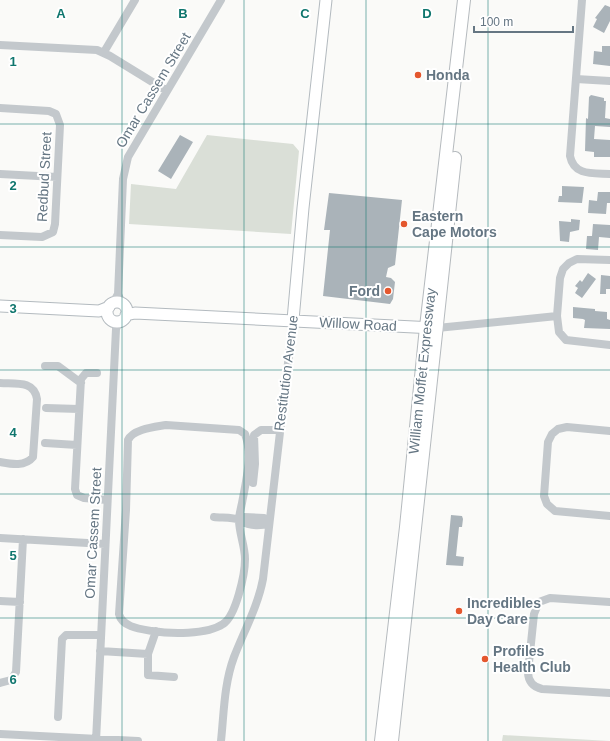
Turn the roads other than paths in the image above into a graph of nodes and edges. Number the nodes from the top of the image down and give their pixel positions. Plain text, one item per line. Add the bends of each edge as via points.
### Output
1 (135, 0) edge
2 (221, 0) edge
3 (326, 0) edge
4 (464, 0) edge
5 (472, 0) edge
6 (582, 0) edge
7 (0, 45) edge
8 (104, 52) junction
9 (576, 79) junction
10 (610, 81) edge
11 (167, 91) junction
12 (0, 108) edge
13 (0, 174) edge
14 (610, 174) edge
15 (57, 177) junction
16 (0, 236) edge
17 (610, 260) edge
18 (0, 306) edge
19 (117, 312) junction
20 (557, 316) junction
21 (293, 320) junction
22 (432, 328) junction
23 (610, 345) edge
24 (45, 366) dead end
25 (98, 373) dead end
26 (0, 383) edge
27 (81, 383) junction
28 (46, 408) dead end
29 (79, 409) junction
30 (279, 430) junction
31 (610, 431) edge
32 (45, 443) dead end
33 (77, 445) junction
34 (0, 462) edge
35 (249, 485) junction
36 (107, 500) junction
37 (610, 516) edge
38 (214, 517) dead end
39 (239, 520) junction
40 (269, 523) junction
41 (0, 538) edge
42 (23, 540) junction
43 (105, 544) junction
44 (0, 601) edge
45 (20, 602) junction
46 (610, 602) edge
47 (156, 632) junction
48 (101, 635) junction
49 (100, 651) junction
50 (148, 654) junction
51 (174, 677) dead end
52 (0, 683) edge
53 (610, 693) edge
54 (58, 717) dead end
55 (0, 734) edge
56 (96, 740) edge
57 (138, 741) edge
58 (222, 741) edge
59 (381, 741) edge
60 (392, 741) edge

1 - 8 street
2 - 11 street, Omar Cassem Street
3 - 21 street, Restitution Avenue
4 - 22 main road, William Moffet Expressway
5 - 22 main road, William Moffet Expressway
6 - 9 street
7 - 8 street
8 - 11 street
9 - 10 street
9 - 14 street via 571,161 581,172
11 - 19 street, Omar Cassem Street via 134,143 126,164
12 - 15 street, Redbud Street via 49,111 58,117 60,125
13 - 15 street
15 - 16 street, Redbud Street via 55,224 51,234 42,237
17 - 20 street via 582,258 573,260 566,266 560,278
18 - 19 street, Willow Road
19 - 21 street, Willow Road
19 - 36 street, Omar Cassem Street
20 - 22 street, Willow Road
20 - 23 street via 559,332 566,340
21 - 22 street, Willow Road
21 - 30 street, Restitution Avenue
22 - 59 main road, William Moffet Expressway
22 - 60 main road, William Moffet Expressway
24 - 27 street via 58,366
25 - 27 street via 84,375
26 - 34 street via 31,386 37,399 33,457 23,464
27 - 29 street
28 - 29 street
29 - 33 street
30 - 35 street via 261,430 254,435
30 - 40 street, Restitution Avenue
31 - 37 street via 567,427 555,431 548,442 544,492 546,504 552,510
32 - 33 street
33 - 36 street via 76,493 84,498
35 - 39 street
35 - 47 street via 249,461 244,432 166,425 135,432 130,436 119,614 126,624
36 - 43 street, Omar Cassem Street
38 - 39 street
39 - 40 street via 243,524
39 - 47 street via 244,549 243,583 228,620 221,625 191,632
40 - 58 street, Restitution Avenue via 261,589 227,681
41 - 42 street
42 - 43 street
42 - 45 street
43 - 48 street, Omar Cassem Street
44 - 45 street
45 - 52 street via 15,674 8,682
46 - 53 street via 550,598 539,602 534,614 528,668 528,675 535,687
47 - 50 street
48 - 49 street, Omar Cassem Street
48 - 54 street via 66,635 62,639
49 - 50 street
49 - 56 street, Omar Cassem Street
50 - 51 street via 148,675
55 - 56 street
56 - 57 street

